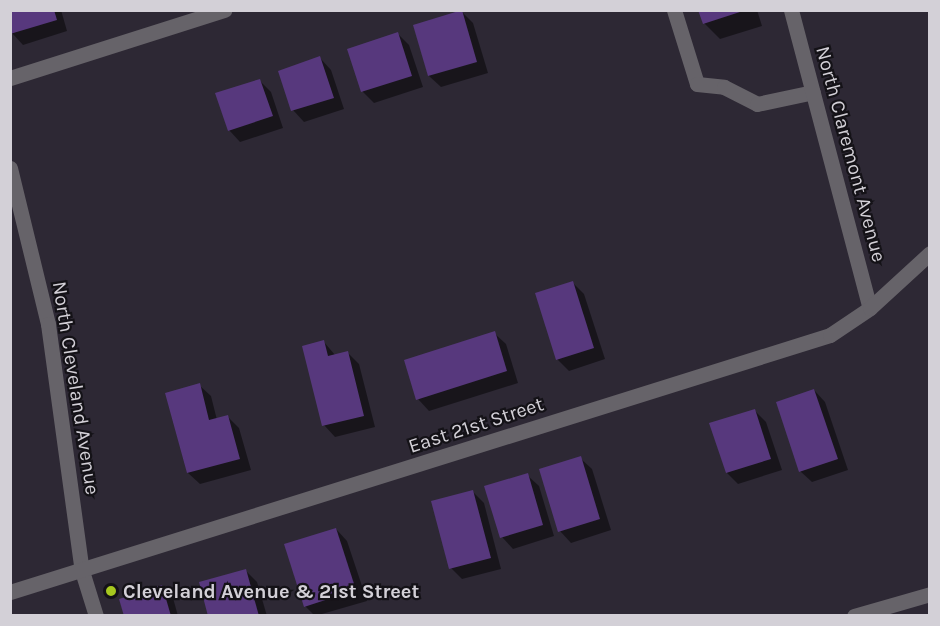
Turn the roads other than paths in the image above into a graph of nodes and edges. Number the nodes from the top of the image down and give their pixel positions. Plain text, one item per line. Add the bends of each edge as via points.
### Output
1 (224, 10) edge
2 (675, 10) edge
3 (791, 10) edge
4 (10, 78) edge
5 (813, 92) junction
6 (10, 168) edge
7 (930, 253) edge
8 (870, 308) junction
9 (82, 571) junction
10 (10, 592) edge
11 (930, 594) edge
12 (96, 615) edge
13 (854, 615) edge

1 - 4 street
2 - 5 street via 697,84 724,87 757,104
3 - 5 street, North Claremont Avenue
5 - 8 street, North Claremont Avenue
6 - 9 street, North Cleveland Avenue via 48,324
7 - 8 street, East 21st Street
8 - 9 street, East 21st Street via 830,335
9 - 10 street, East 21st Street
9 - 12 street, North Cleveland Avenue
11 - 13 street

